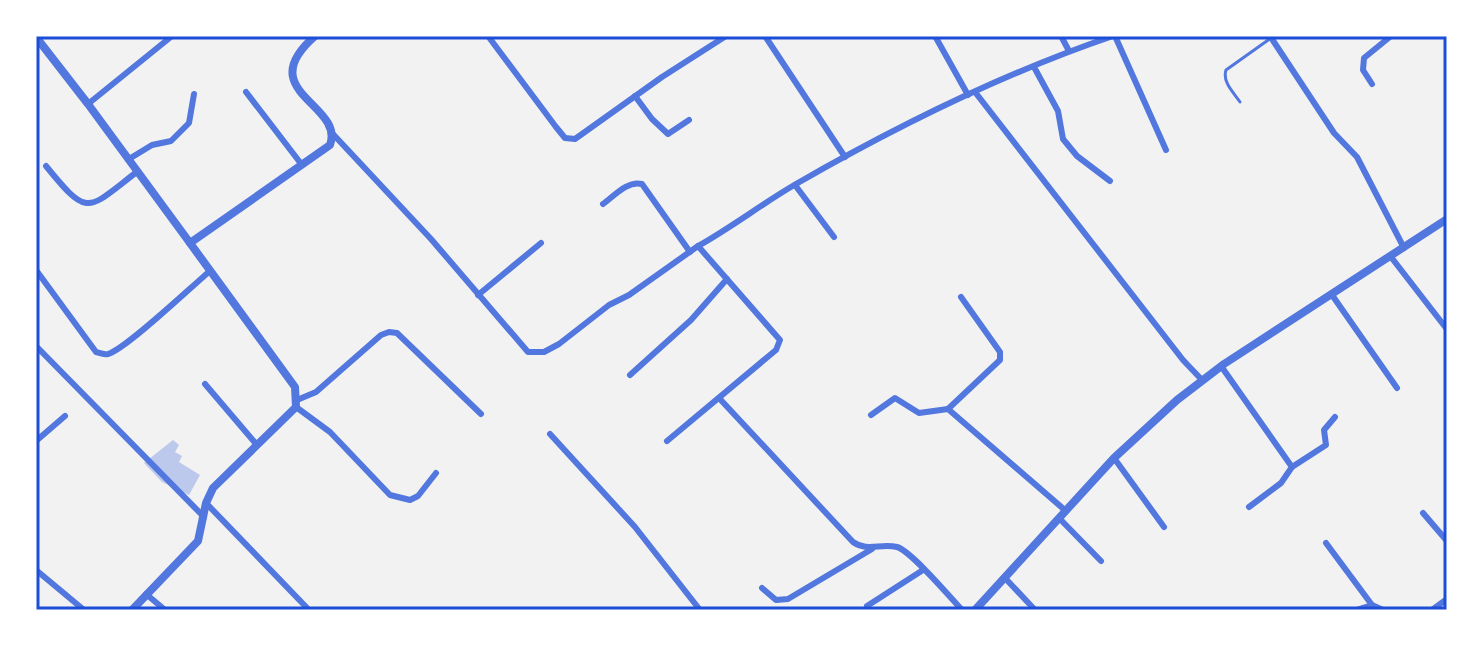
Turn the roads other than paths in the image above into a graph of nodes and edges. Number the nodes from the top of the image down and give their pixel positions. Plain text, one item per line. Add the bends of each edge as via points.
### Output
1 (172, 36) edge
2 (315, 36) edge
3 (488, 36) edge
4 (726, 36) edge
5 (765, 36) edge
6 (935, 36) edge
7 (1061, 36) edge
8 (1114, 36) edge
9 (1391, 36) edge
10 (36, 37) edge
11 (1271, 37) edge
12 (1069, 51) junction
13 (1034, 67) junction
14 (1372, 84) dead end
15 (246, 92) dead end
16 (194, 94) dead end
17 (971, 94) junction
18 (635, 96) junction
19 (1240, 102) dead end
20 (88, 104) junction
21 (689, 120) dead end
22 (332, 133) junction
23 (1166, 150) dead end
24 (845, 157) junction
25 (129, 159) junction
26 (46, 166) dead end
27 (302, 166) junction
28 (138, 171) junction
29 (1110, 181) dead end
30 (795, 185) junction
31 (603, 204) dead end
32 (1447, 219) edge
33 (834, 237) dead end
34 (190, 243) junction
35 (541, 243) dead end
36 (698, 246) junction
37 (1404, 248) junction
38 (690, 252) junction
39 (1391, 257) junction
40 (36, 270) edge
41 (210, 271) junction
42 (727, 279) junction
43 (478, 295) junction
44 (1332, 295) junction
45 (961, 297) dead end
46 (1446, 328) edge
47 (36, 346) edge
48 (1221, 366) junction
49 (630, 375) dead end
50 (1202, 380) junction
51 (205, 384) dead end
52 (1397, 388) dead end
53 (719, 398) junction
54 (297, 404) junction
55 (948, 409) junction
56 (481, 414) dead end
57 (871, 415) dead end
58 (65, 416) dead end
59 (1335, 417) dead end
60 (550, 434) dead end
61 (36, 441) edge
62 (667, 441) dead end
63 (257, 445) junction
64 (1114, 458) junction
65 (1292, 467) junction
66 (436, 473) dead end
67 (206, 503) junction
68 (1249, 507) dead end
69 (1423, 513) dead end
70 (1062, 514) junction
71 (204, 517) junction
72 (1164, 527) dead end
73 (1447, 541) edge
74 (1326, 543) dead end
75 (874, 547) junction
76 (1101, 561) dead end
77 (36, 570) edge
78 (923, 570) junction
79 (1005, 578) junction
80 (762, 588) dead end
81 (146, 594) junction
82 (1447, 599) edge
83 (1372, 605) junction
84 (867, 606) dead end
85 (84, 610) edge
86 (132, 610) edge
87 (165, 610) edge
88 (309, 610) edge
89 (700, 610) edge
90 (962, 610) edge
91 (975, 610) edge
92 (1035, 610) edge
93 (1356, 610) edge
94 (1383, 610) edge
95 (1432, 610) edge

1 - 20 street
2 - 22 street via 300,49 292,76
3 - 18 street via 565,138 575,139
4 - 18 street
5 - 24 street
6 - 17 street
7 - 12 street
8 - 12 street
8 - 23 street
9 - 14 street via 1364,58 1363,70
10 - 20 street
11 - 19 lane via 1226,70 1227,83
11 - 37 street via 1334,133 1357,157
12 - 13 street
13 - 17 street
13 - 29 street via 1058,111 1063,139
15 - 27 street
16 - 25 street via 189,123 171,141
17 - 24 street
17 - 50 street
18 - 21 street via 668,134
20 - 25 street
22 - 27 street via 330,145
22 - 43 street
24 - 30 street
25 - 28 street
26 - 28 street via 73,199 86,204 97,203
27 - 34 street
28 - 34 street
30 - 33 street
30 - 36 street
31 - 38 street via 630,185 642,184
32 - 37 street
34 - 41 street
35 - 43 street
36 - 38 street
36 - 42 street
37 - 39 street
38 - 43 street via 544,352 522,347
39 - 44 street
39 - 46 street
40 - 41 street via 96,352 105,355
41 - 54 street via 295,387
42 - 49 street
42 - 53 street via 780,340 776,350
44 - 48 street
44 - 52 street
45 - 55 street via 1000,352 1000,360
47 - 71 street
48 - 50 street
48 - 65 street
50 - 64 street
51 - 63 street
53 - 62 street
53 - 75 street via 853,542
54 - 56 street via 389,332 397,333
54 - 63 street
54 - 66 street via 390,495 410,500
55 - 57 street via 919,413 895,398
55 - 70 street
58 - 61 street
59 - 65 street via 1324,430 1326,445
60 - 89 street via 635,527
63 - 67 street via 213,488
64 - 70 street
64 - 72 street
65 - 68 street via 1281,483
67 - 71 street
67 - 88 street
69 - 73 street
70 - 76 street
70 - 79 street
71 - 81 street via 198,541
74 - 83 street
75 - 78 street via 899,548
75 - 80 street via 788,599 776,600
77 - 85 street
78 - 84 street
78 - 90 street
79 - 91 street
79 - 92 street
81 - 86 street
81 - 87 street
82 - 95 street
83 - 93 street
83 - 94 street

